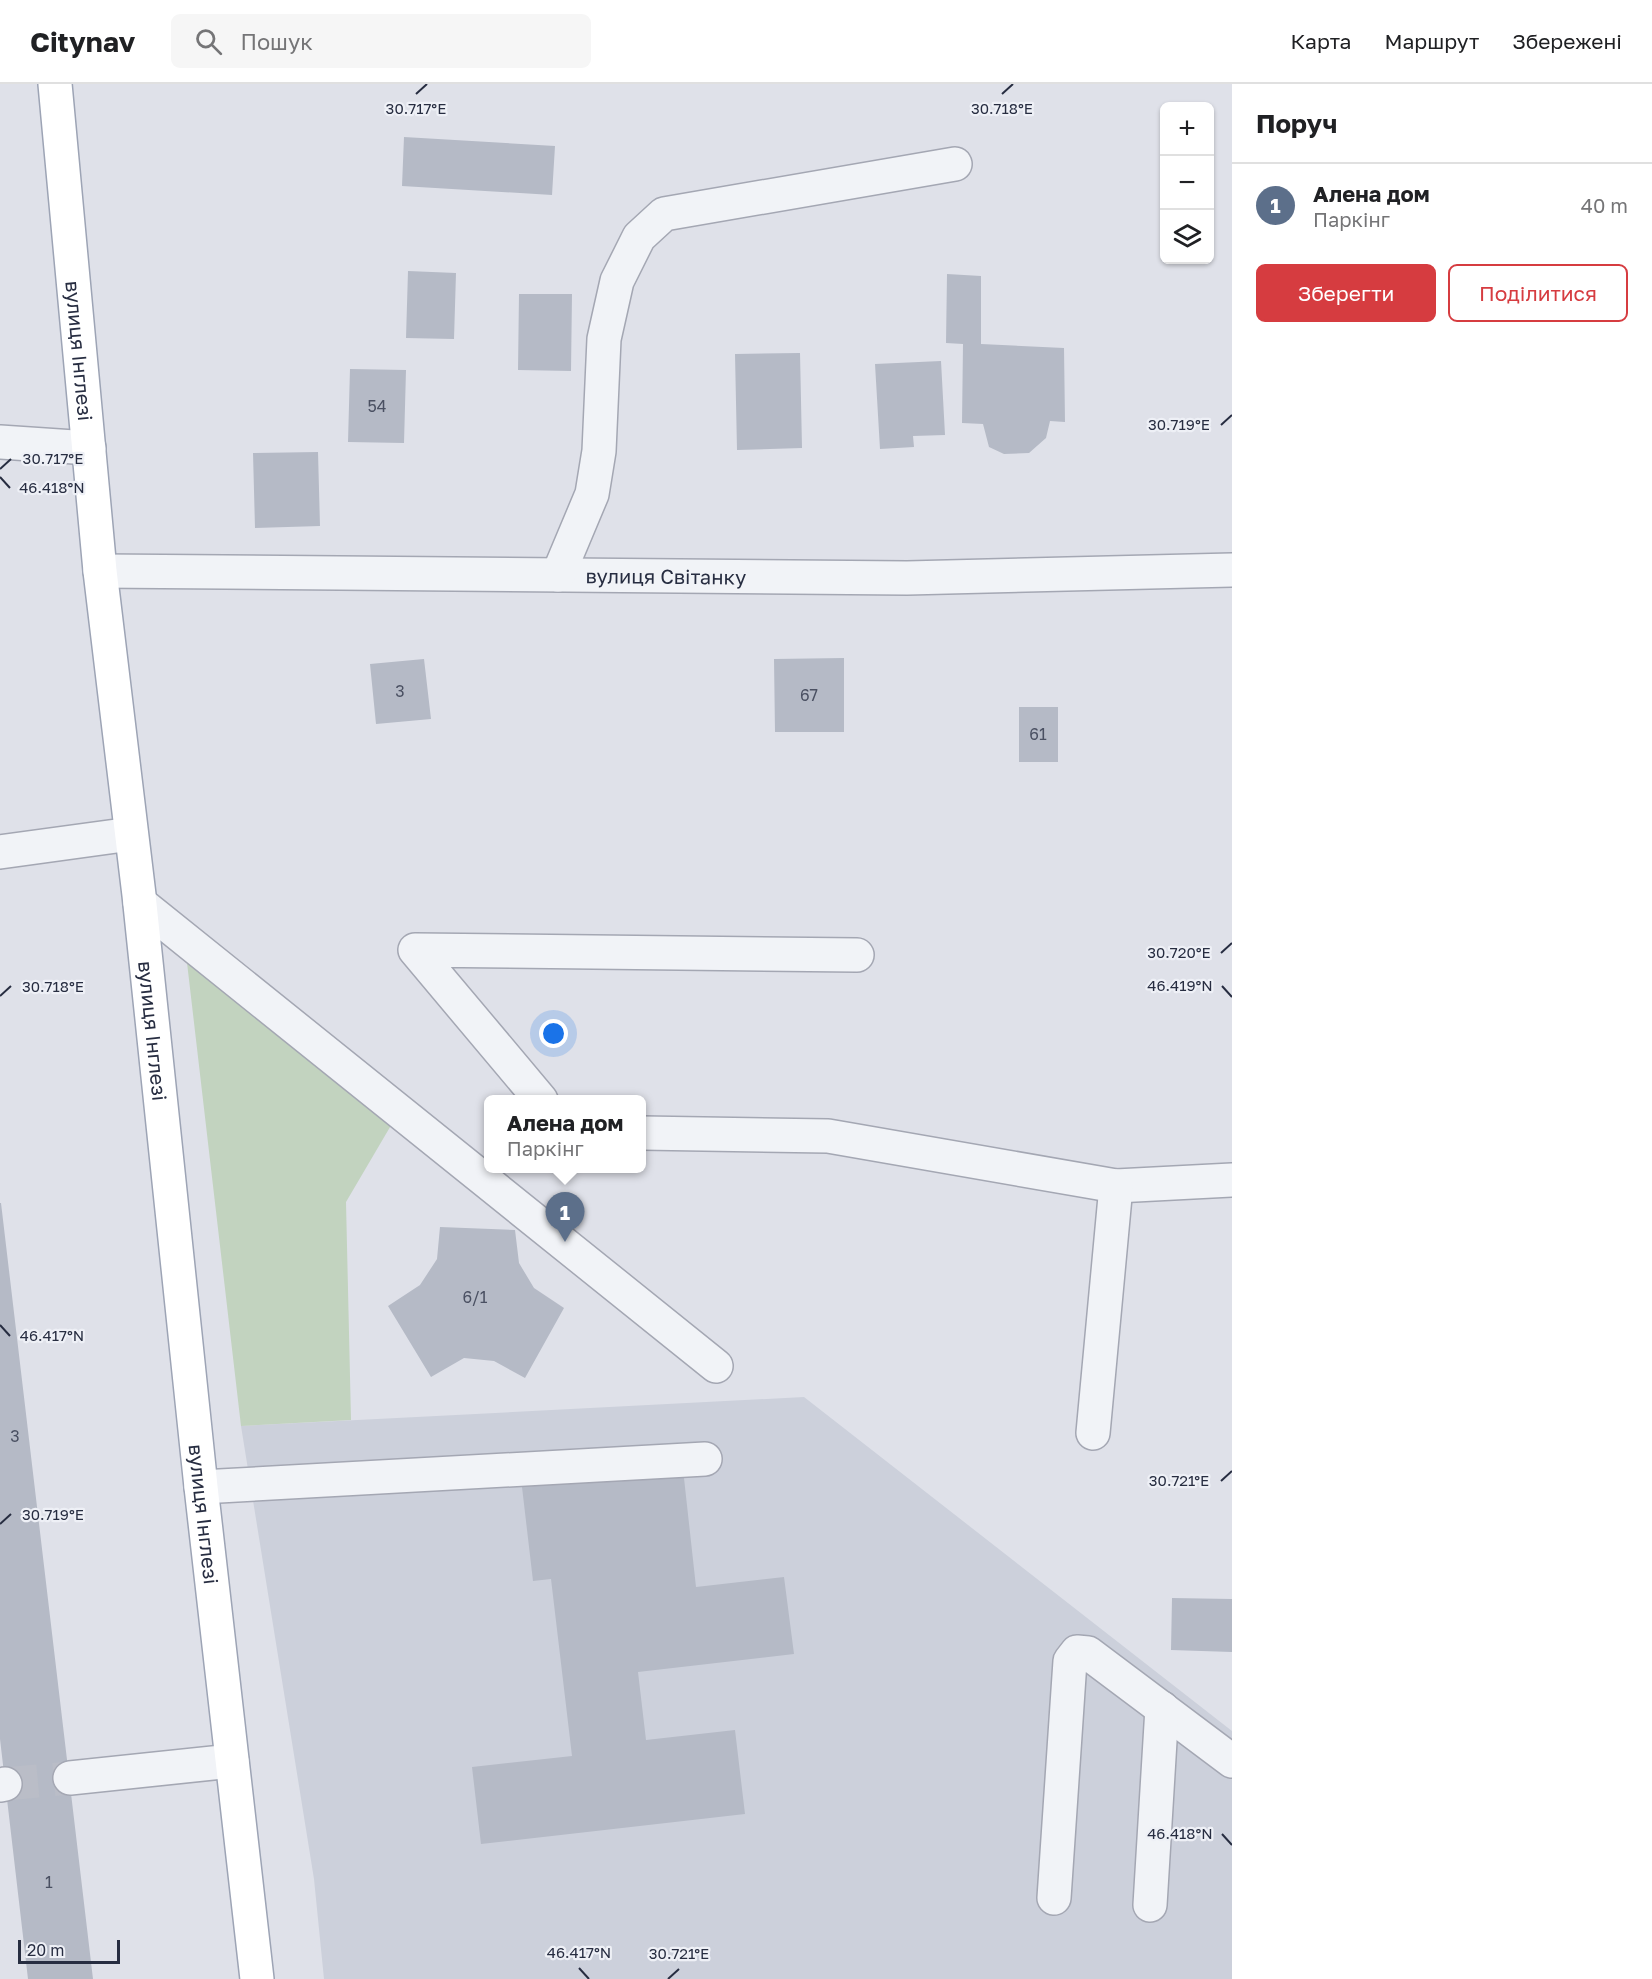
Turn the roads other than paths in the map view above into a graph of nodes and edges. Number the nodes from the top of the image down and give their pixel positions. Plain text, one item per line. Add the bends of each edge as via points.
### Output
1 (55, 84) edge
2 (955, 164) dead end
3 (0, 442) edge
4 (88, 448) junction
5 (1232, 570) edge
6 (100, 571) junction
7 (558, 575) junction
8 (131, 834) junction
9 (0, 852) edge
10 (140, 903) junction
11 (857, 955) dead end
12 (537, 1095) edge
13 (646, 1133) edge
14 (1232, 1180) edge
15 (1116, 1186) junction
16 (716, 1366) dead end
17 (1093, 1433) dead end
18 (705, 1459) dead end
19 (201, 1487) junction
20 (1162, 1708) junction
21 (232, 1761) junction
22 (1232, 1761) edge
23 (70, 1778) tunnel mouth
24 (1054, 1898) dead end
25 (1150, 1905) dead end
26 (257, 1979) edge

1 - 4 main road, вулиця Інглезі
2 - 7 street via 664,214 639,237 617,281 604,339 599,451 592,494
3 - 4 street
4 - 6 main road, вулиця Інглезі
5 - 7 street, вулиця Світанку via 907,578
6 - 7 street, вулиця Світанку
6 - 8 main road, вулиця Інглезі
8 - 9 street
8 - 10 main road, вулиця Інглезі
10 - 16 street
10 - 19 main road, вулиця Інглезі
11 - 12 street via 415,950
13 - 15 street via 828,1136
14 - 15 street
15 - 17 street
18 - 19 street
19 - 21 main road, вулиця Інглезі
20 - 22 street
20 - 24 street via 1088,1653 1077,1652 1070,1660
20 - 25 street
21 - 23 street
21 - 26 main road, вулиця Інглезі

